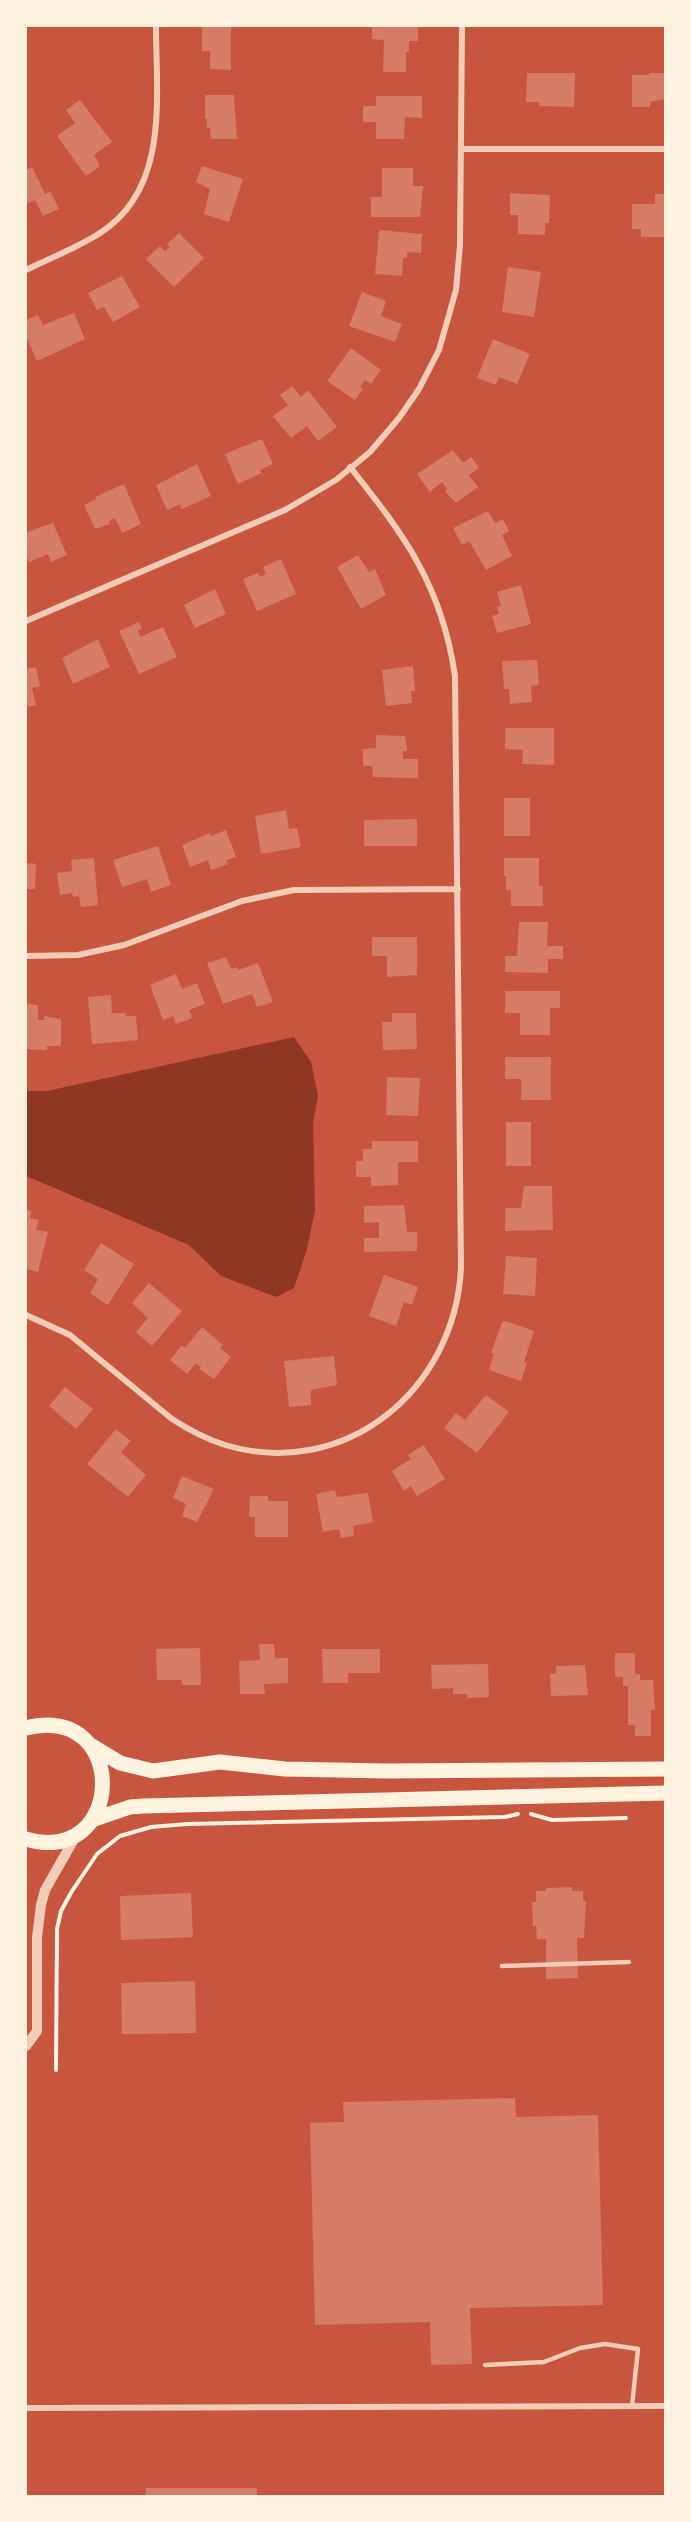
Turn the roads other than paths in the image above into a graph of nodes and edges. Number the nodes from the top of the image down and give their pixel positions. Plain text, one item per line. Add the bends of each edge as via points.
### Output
1 (156, 26) edge
2 (462, 26) edge
3 (666, 149) edge
4 (461, 150) junction
5 (26, 270) edge
6 (350, 467) junction
7 (26, 621) edge
8 (458, 889) junction
9 (26, 956) edge
10 (26, 1315) edge
11 (26, 1728) edge
12 (92, 1746) junction
13 (666, 1769) edge
14 (666, 1793) edge
15 (92, 1820) junction
16 (77, 1834) junction
17 (26, 1839) edge
18 (629, 1962) dead end
19 (502, 1966) dead end
20 (26, 2046) edge
21 (485, 2365) dead end
22 (632, 2406) junction
23 (666, 2406) edge
24 (26, 2408) edge

1 - 5 street via 156,133 151,159 137,193 101,233
2 - 4 street
3 - 4 street
4 - 6 street via 458,271 442,341 419,389 399,418 370,452
6 - 7 street via 336,480 285,510
6 - 8 street via 388,513 417,558 446,632 456,693
8 - 9 street via 294,890 242,901 124,945 78,955
8 - 10 street via 460,1285 447,1338 414,1391 372,1426 332,1444 288,1452 228,1446 172,1419 70,1335
11 - 12 main road via 40,1724 59,1726
12 - 13 main road via 120,1763 153,1771 220,1762 285,1769 375,1771
12 - 15 main road via 105,1784
14 - 15 main road via 130,1807
15 - 16 main road
16 - 17 main road via 39,1843
16 - 20 street via 40,1905 37,2031
18 - 19 lane
21 - 22 lane via 544,2362 580,2348 605,2344 638,2349
22 - 23 street
22 - 24 street

